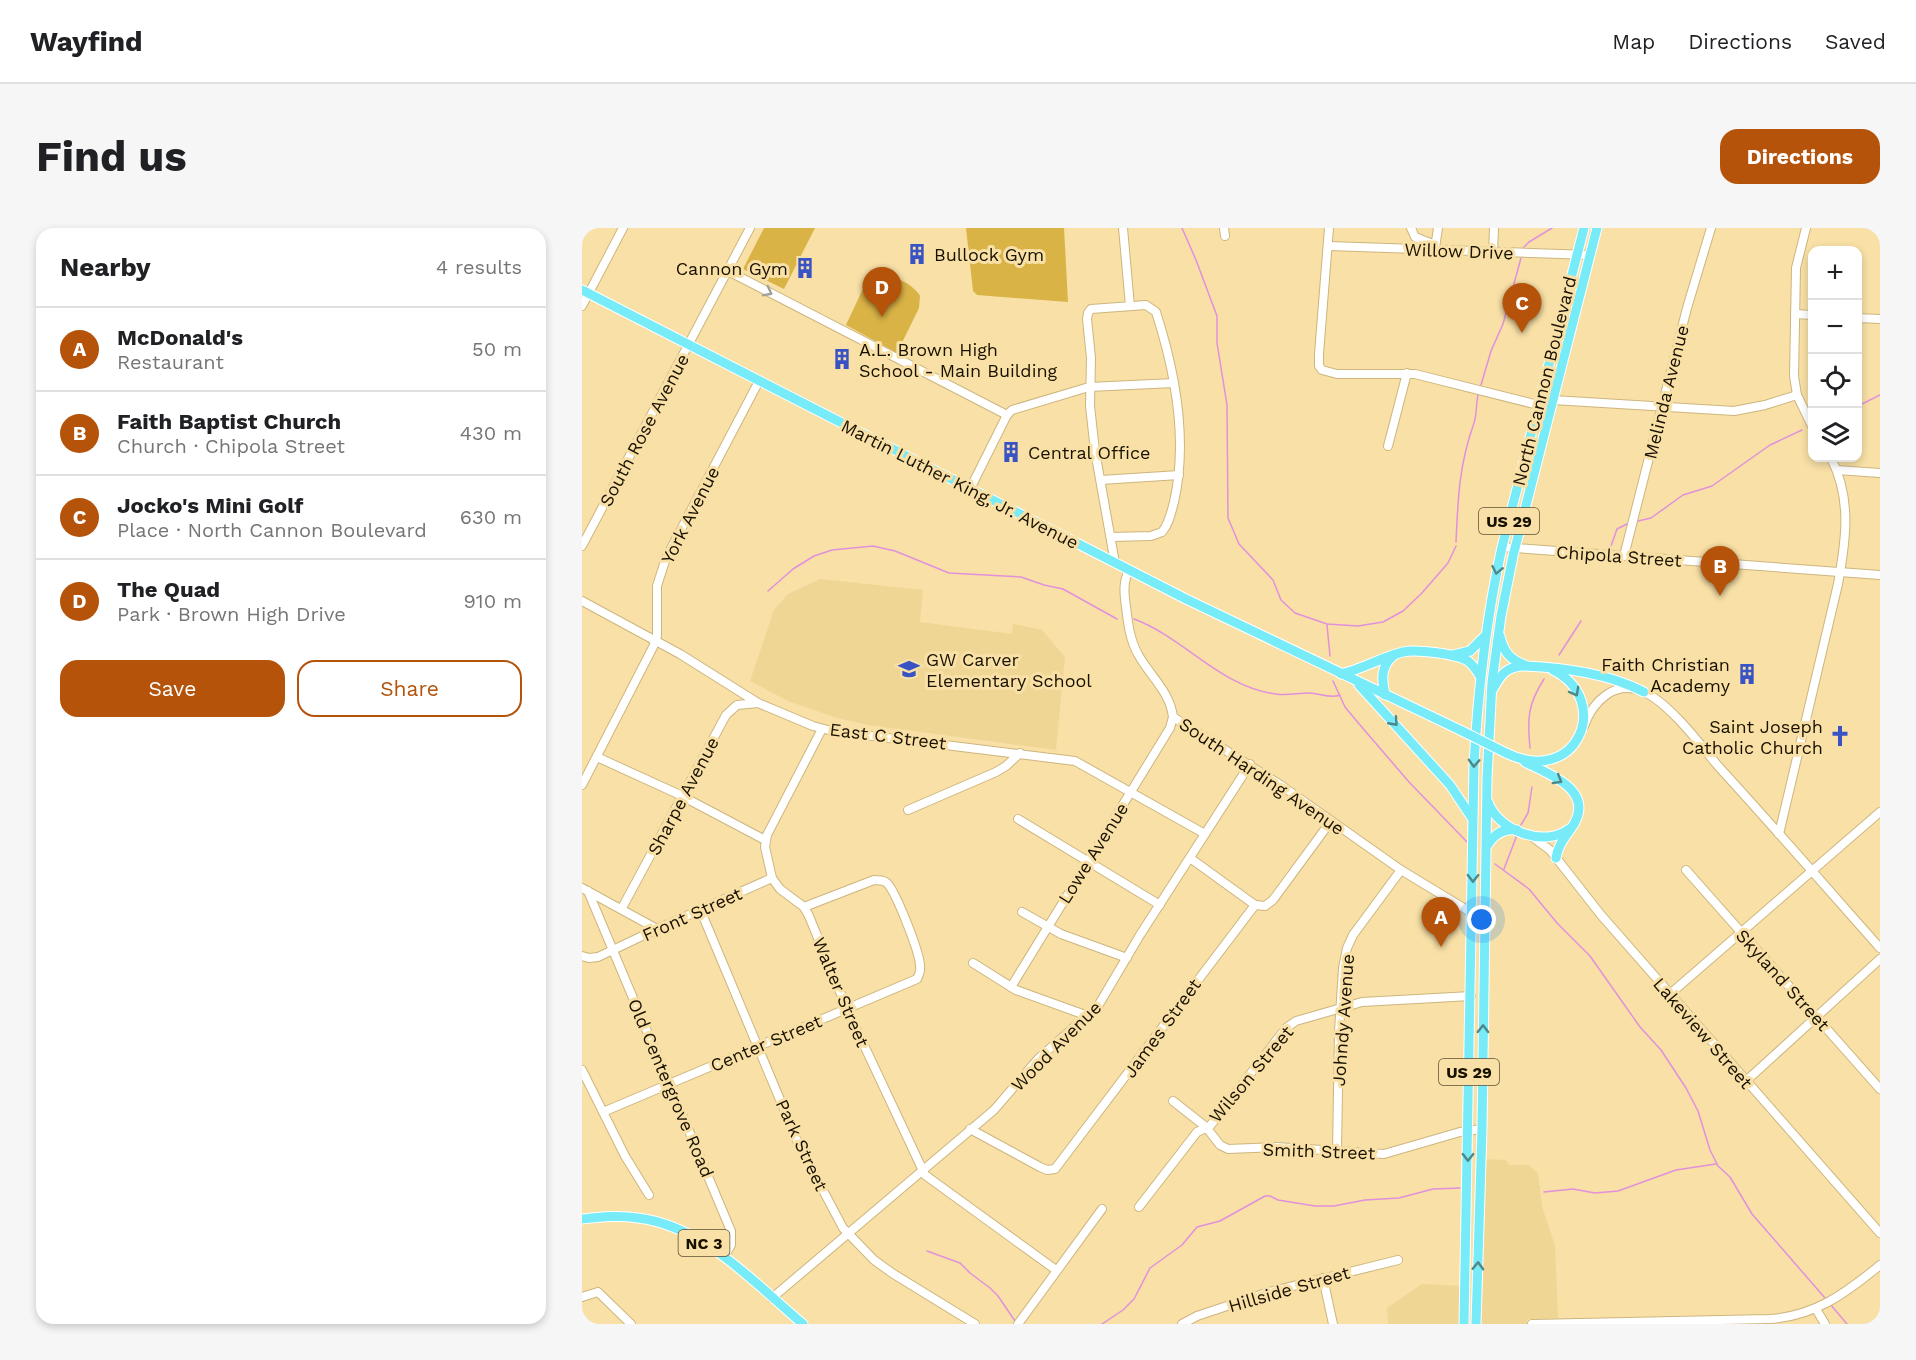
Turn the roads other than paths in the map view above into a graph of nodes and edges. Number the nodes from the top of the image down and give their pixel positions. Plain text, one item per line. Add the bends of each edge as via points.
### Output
1 (623, 228) edge
2 (750, 228) edge
3 (1124, 228) edge
4 (1329, 228) edge
5 (1411, 228) edge
6 (1438, 228) edge
7 (1494, 228) edge
8 (1584, 228) edge
9 (1597, 228) edge
10 (1711, 228) edge
11 (1806, 228) edge
12 (1329, 246) junction
13 (1435, 248) junction
14 (1493, 252) junction
15 (1577, 255) junction
16 (1590, 255) junction
17 (728, 271) junction
18 (585, 292) edge
19 (582, 306) edge
20 (1130, 306) junction
21 (1795, 314) junction
22 (1808, 315) edge
23 (1862, 318) edge
24 (1880, 320) edge
25 (689, 345) junction
26 (1407, 373) junction
27 (759, 381) junction
28 (1174, 383) junction
29 (1089, 387) junction
30 (1797, 395) junction
31 (1553, 400) junction
32 (1538, 405) junction
33 (1663, 407) junction
34 (1007, 415) junction
35 (1808, 418) edge
36 (1388, 446) dead end
37 (1833, 462) edge
38 (1837, 470) junction
39 (1880, 473) edge
40 (1179, 475) junction
41 (1101, 480) junction
42 (970, 489) junction
43 (1111, 537) junction
44 (582, 546) edge
45 (1502, 547) junction
46 (1515, 548) junction
47 (1624, 556) junction
48 (1114, 563) junction
49 (1129, 570) junction
50 (1840, 572) junction
51 (1880, 574) edge
52 (582, 601) edge
53 (1501, 622) junction
54 (1485, 635) junction
55 (655, 641) junction
56 (1394, 655) junction
57 (1449, 655) junction
58 (1530, 666) junction
59 (1545, 668) junction
60 (1341, 674) junction
61 (1480, 676) junction
62 (1353, 680) junction
63 (1644, 692) junction
64 (1491, 694) junction
65 (1385, 695) junction
66 (758, 703) junction
67 (1173, 717) junction
68 (822, 729) junction
69 (1582, 730) junction
70 (1020, 753) junction
71 (1509, 754) junction
72 (597, 757) junction
73 (1250, 764) junction
74 (582, 785) edge
75 (1131, 791) junction
76 (1487, 791) junction
77 (682, 796) junction
78 (908, 810) dead end
79 (1880, 812) edge
80 (1018, 819) dead end
81 (1473, 820) junction
82 (1331, 821) junction
83 (1575, 822) junction
84 (1522, 832) junction
85 (1205, 834) junction
86 (1779, 834) junction
87 (765, 840) junction
88 (1486, 848) junction
89 (1190, 858) junction
90 (1556, 858) junction
91 (1088, 862) junction
92 (1401, 870) junction
93 (1686, 870) dead end
94 (1812, 870) junction
95 (772, 878) junction
96 (585, 889) edge
97 (1160, 905) junction
98 (1255, 905) junction
99 (804, 907) junction
100 (622, 908) junction
101 (700, 909) junction
102 (1022, 912) dead end
103 (1472, 914) junction
104 (1485, 921) junction
105 (1048, 927) junction
106 (657, 928) junction
107 (1740, 932) junction
108 (1880, 948) edge
109 (613, 950) junction
110 (582, 956) edge
111 (1126, 958) junction
112 (1880, 959) edge
113 (973, 963) dead end
114 (1011, 987) junction
115 (1670, 994) junction
116 (1471, 996) junction
117 (1341, 1007) junction
118 (847, 1009) junction
119 (1088, 1017) junction
120 (1816, 1017) junction
121 (758, 1046) junction
122 (582, 1070) edge
123 (1746, 1081) junction
124 (669, 1083) junction
125 (586, 1088) edge
126 (1880, 1089) edge
127 (1173, 1101) dead end
128 (603, 1112) junction
129 (1206, 1128) junction
130 (970, 1129) junction
131 (1482, 1129) junction
132 (1468, 1132) junction
133 (1337, 1151) junction
134 (923, 1171) junction
135 (649, 1195) dead end
136 (1139, 1207) dead end
137 (1102, 1209) dead end
138 (582, 1219) edge
139 (1880, 1233) edge
140 (848, 1234) junction
141 (724, 1257) junction
142 (1398, 1260) dead end
143 (1880, 1265) edge
144 (1056, 1270) junction
145 (1323, 1278) junction
146 (582, 1297) edge
147 (772, 1298) junction
148 (1815, 1309) junction
149 (631, 1324) edge
150 (802, 1324) edge
151 (975, 1324) edge
152 (1018, 1324) edge
153 (1182, 1324) edge
154 (1333, 1324) edge
155 (1464, 1324) edge
156 (1476, 1324) edge
157 (1532, 1324) edge
158 (1825, 1324) edge

1 - 18 street
2 - 17 street, South Rose Avenue
3 - 20 street
4 - 12 street
5 - 13 street via 1419,240
6 - 13 street
7 - 14 street
8 - 15 main road, North Cannon Boulevard / US 29
9 - 16 main road, North Cannon Boulevard / US 29
10 - 33 street, Melinda Avenue
11 - 21 street via 1797,259
12 - 13 street, Willow Drive
12 - 26 street via 1319,354 1322,370 1337,374
13 - 14 street, Willow Drive
14 - 15 street, Willow Drive
15 - 16 street, Willow Drive
15 - 32 main road, North Cannon Boulevard / US 29
16 - 31 main road, North Cannon Boulevard / US 29
17 - 25 street, South Rose Avenue
17 -> 34 street
18 - 19 street
18 - 25 main road, Martin Luther King, Jr. Avenue
20 - 28 street via 1146,305 1156,312
20 - 29 street via 1091,309 1088,313
21 - 22 street
21 - 30 street
23 - 24 street
25 - 27 main road, Martin Luther King, Jr. Avenue
25 - 44 street, South Rose Avenue
26 - 32 street
26 - 36 street
27 - 42 main road, Martin Luther King, Jr. Avenue
27 - 55 street, York Avenue via 666,558 657,586
28 - 29 street
28 - 40 street
29 - 34 street via 1023,406
29 - 41 street
30 - 33 street via 1734,411
30 - 35 street
31 - 33 street
31 - 46 main road, North Cannon Boulevard / US 29
32 - 45 main road, North Cannon Boulevard / US 29
33 - 47 street, Melinda Avenue
34 - 42 street
37 - 38 street
38 - 39 street
38 - 50 street via 1845,505
40 - 41 street
40 - 43 street via 1170,517 1162,532
41 - 43 street
42 - 48 main road, Martin Luther King, Jr. Avenue
43 - 48 street
45 - 46 street, Chipola Street
45 -> 54 main road, North Cannon Boulevard / US 29
46 - 47 street, Chipola Street
46 - 53 main road, North Cannon Boulevard / US 29
47 - 50 street, Chipola Street
48 - 49 main road, Martin Luther King, Jr. Avenue
49 - 60 main road, Martin Luther King, Jr. Avenue
49 - 67 street, South Harding Avenue via 1124,592 1131,638 1167,697
50 - 51 street, Chipola Street
50 - 86 street
52 - 55 street, East C Street
53 - 58 main road via 1506,652
53 - 64 main road, North Cannon Boulevard / US 29
54 - 57 main road via 1470,651
54 - 61 main road, North Cannon Boulevard / US 29
55 - 66 street, East C Street
55 - 72 street, York Avenue
56 - 57 main road via 1411,651
56 - 60 main road
56 - 65 main road via 1384,668
57 - 61 main road via 1469,662
58 - 59 main road
58 - 64 main road via 1505,671
59 - 63 main road via 1609,677
59 -> 69 main road via 1562,675 1576,691 1582,710
60 - 62 main road, Martin Luther King, Jr. Avenue
61 -> 81 main road, North Cannon Boulevard / US 29
62 - 65 main road
62 -> 81 main road via 1450,785
63 - 69 street via 1623,689 1604,695 1593,706
63 - 86 street via 1668,710
64 - 76 main road, US 29
65 - 71 main road, bridge
66 - 68 street, East C Street
66 - 77 street, Sharpe Avenue via 737,705 726,715
67 - 73 street, South Harding Avenue
67 - 75 street, Lowe Avenue
68 - 70 street, East C Street
68 - 87 street
69 - 71 main road via 1571,748 1555,758 1536,761
70 - 75 street, East C Street via 1075,761
70 - 78 street via 996,772
71 -> 83 main road via 1571,789 1578,804
72 - 74 street, York Avenue
72 - 77 street
73 - 82 street, South Harding Avenue
73 - 85 street, Wood Avenue
75 - 85 street, East C Street
75 - 91 street, Lowe Avenue
76 - 84 main road via 1494,813
76 - 88 main road, US 29
77 - 87 street
77 - 100 street, Sharpe Avenue
79 - 94 street
80 - 91 street
81 -> 103 main road, US 29
82 - 92 street, South Harding Avenue
82 - 98 street, James Street via 1273,900 1265,906
83 - 84 main road via 1564,833 1552,837
83 - 90 main road
84 - 88 main road via 1508,829 1497,833
84 - 90 street, Lakeview Street
85 - 89 street, Wood Avenue
86 - 94 street
87 - 95 street
88 - 104 main road, US 29
89 - 97 street, Wood Avenue
89 - 98 street
90 - 115 street, Lakeview Street
91 - 97 street
91 - 105 street, Lowe Avenue
92 - 103 street, South Harding Avenue
92 - 117 street, Johndy Avenue via 1347,948
93 - 107 street, Skyland Street
94 - 107 street
94 - 108 street
95 - 99 street
95 - 101 street, Front Street
96 - 100 street
96 - 109 street, Old Centergrove Road
97 - 111 street, Wood Avenue
98 - 130 street, James Street via 1055,1169 1040,1167
99 - 118 street, Walter Street
99 - 118 street, Center Street via 866,882 881,880 892,890 910,931 921,967 917,979
100 - 106 street
101 - 106 street, Front Street
101 - 121 street, Park Street
102 - 105 street
103 - 104 street, South Harding Avenue
103 - 116 main road, US 29
131 -> 104 main road, US 29
105 - 111 street
105 - 114 street, Lowe Avenue
106 - 109 street, Front Street
107 - 115 street
107 - 120 street, Skyland Street
109 - 110 street via 596,958
109 - 124 street, Old Centergrove Road
111 - 119 street, Wood Avenue via 1103,1000
112 - 120 street
113 - 114 street
114 - 119 street
115 - 123 street, Lakeview Street
116 - 117 street, Wilson Street via 1362,1002
116 - 132 main road, US 29
117 - 129 street, Wilson Street via 1286,1028
117 - 133 street, Johndy Avenue
118 - 121 street, Center Street
118 - 134 street, Walter Street
119 - 130 street, Wood Avenue via 1038,1059 994,1110
120 - 123 street
120 - 126 street, Skyland Street
121 - 124 street, Center Street
121 - 140 street, Park Street via 814,1177
122 - 125 street
123 - 139 street, Lakeview Street
124 - 128 street, Center Street
124 - 141 street, Old Centergrove Road via 731,1231 731,1245
125 - 128 street
127 - 129 street, Smith Street
128 - 135 street
129 - 133 street, Smith Street via 1228,1149
129 - 136 street, Wilson Street via 1197,1132
130 - 134 street, Wood Avenue
131 - 132 street, Smith Street
156 -> 131 main road, US 29
132 - 133 street, Smith Street via 1384,1154
132 -> 155 main road, US 29
134 - 140 street, Wood Avenue
134 - 144 street, Walter Street via 930,1180
137 - 144 street
138 - 141 main road, NC 3 via 625,1217 661,1223 697,1238
140 - 147 street, Wood Avenue
140 - 151 street, Park Street via 892,1273
141 - 147 main road, NC 3
142 - 145 street, Hillside Street
143 - 148 street via 1841,1296
144 - 152 street
145 - 153 street, Hillside Street via 1248,1298
145 - 154 street
146 - 149 street via 598,1292
147 - 150 main road, NC 3
148 - 157 street via 1775,1319
148 - 158 street

